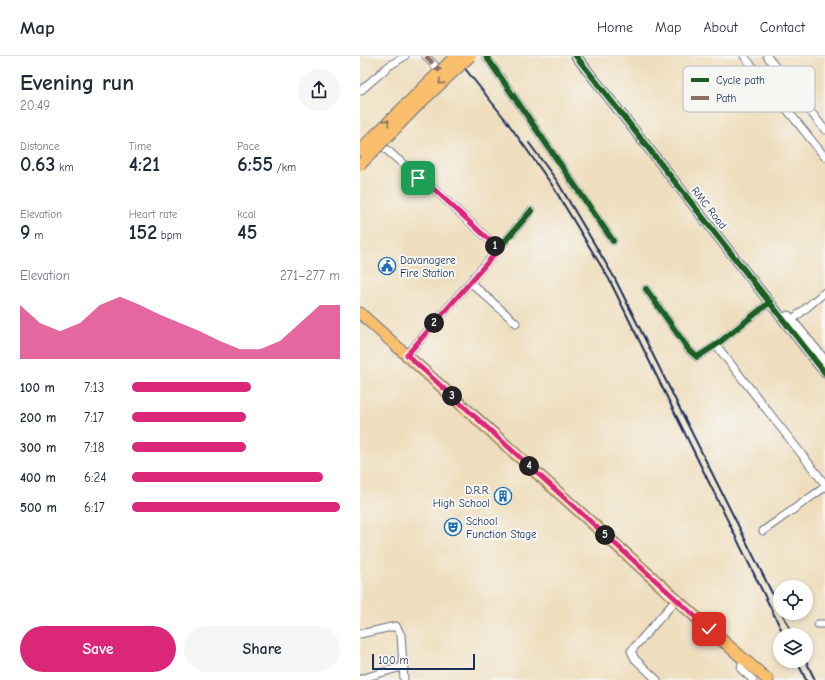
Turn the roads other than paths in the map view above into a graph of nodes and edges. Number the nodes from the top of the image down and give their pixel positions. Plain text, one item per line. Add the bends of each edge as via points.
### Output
1 (405, 56) edge
2 (426, 56) edge
3 (456, 56) edge
4 (470, 56) edge
5 (486, 56) edge
6 (576, 56) edge
7 (582, 56) edge
8 (744, 56) edge
9 (767, 56) edge
10 (752, 66) edge
11 (775, 66) edge
12 (440, 71) junction
13 (360, 91) edge
14 (789, 112) edge
15 (811, 112) edge
16 (825, 130) edge
17 (380, 144) junction
18 (360, 150) edge
19 (825, 157) edge
20 (360, 165) edge
21 (531, 211) dead end
22 (613, 241) dead end
23 (499, 249) junction
24 (470, 282) junction
25 (646, 289) dead end
26 (825, 292) edge
27 (770, 302) junction
28 (360, 313) edge
29 (792, 320) junction
30 (516, 323) dead end
31 (716, 345) junction
32 (407, 355) junction
33 (825, 361) edge
34 (825, 373) edge
35 (825, 486) edge
36 (763, 531) dead end
37 (676, 600) junction
38 (360, 634) edge
39 (743, 659) junction
40 (404, 668) junction
41 (360, 678) edge
42 (404, 680) edge
43 (657, 680) edge
44 (753, 680) edge
45 (768, 680) edge

1 - 13 street
2 - 12 street
3 - 12 main road, bridge
4 -> 17 main road, bridge
5 - 22 street
6 - 27 street, RMC Road
7 - 29 street, RMC Road
8 - 10 street
9 - 11 street
18 -> 12 main road, bridge
14 - 19 street
15 - 16 street
17 - 20 main road, bridge
17 - 23 street via 418,178 423,179
21 - 23 street
23 - 24 street
24 - 30 street
24 - 32 street
25 - 31 street via 689,350 697,357
26 - 29 street
27 - 31 street
27 - 34 street, RMC Road
28 - 32 main road
29 - 33 street, RMC Road
31 - 35 street
32 - 37 main road
35 - 36 street
37 - 39 main road
37 - 43 street via 631,651 635,659
38 - 40 street via 396,626 401,635
39 - 44 street via 741,669
39 - 45 main road
40 - 41 street
40 - 42 street

